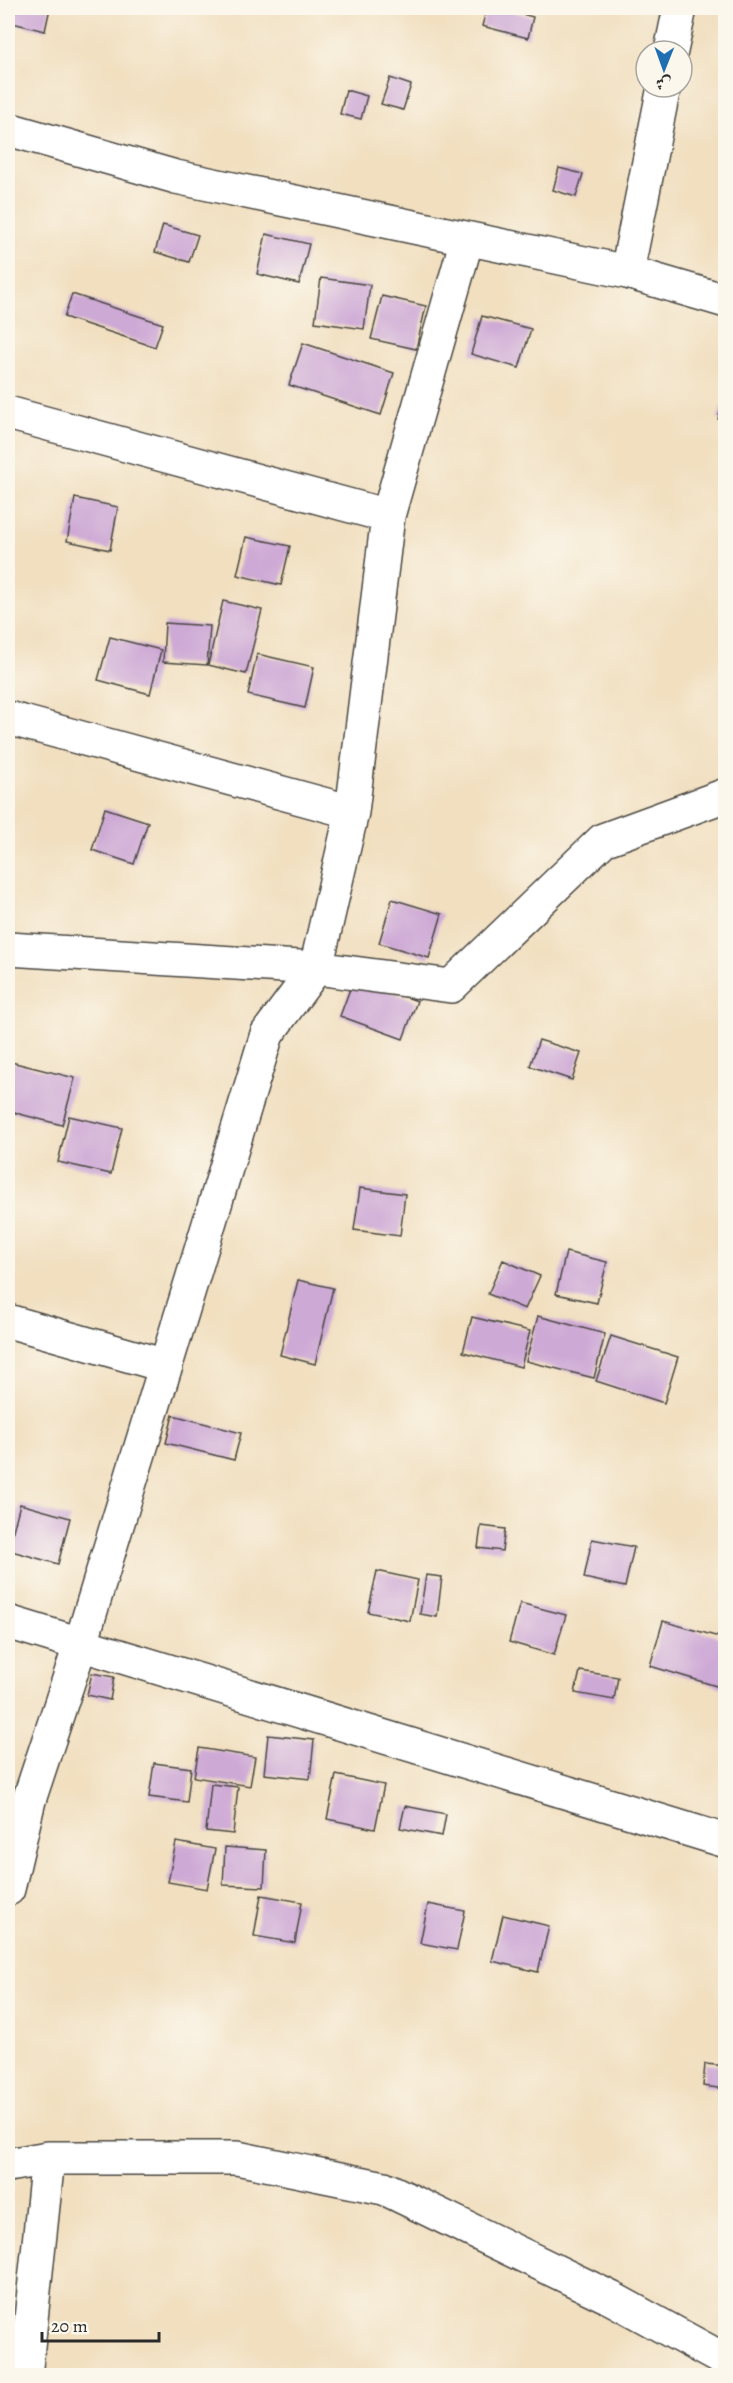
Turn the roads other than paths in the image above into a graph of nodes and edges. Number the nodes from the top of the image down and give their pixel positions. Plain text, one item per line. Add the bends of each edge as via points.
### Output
1 (672, 10) edge
2 (671, 39) edge
3 (662, 99) edge
4 (8, 129) edge
5 (467, 239) junction
6 (627, 272) junction
7 (726, 301) edge
8 (8, 413) edge
9 (388, 516) junction
10 (8, 718) edge
11 (726, 795) edge
12 (352, 812) junction
13 (8, 949) edge
14 (316, 968) junction
15 (8, 1321) edge
16 (166, 1366) junction
17 (8, 1622) edge
18 (81, 1643) junction
19 (726, 1841) edge
20 (8, 1889) edge
21 (48, 2158) junction
22 (8, 2165) edge
23 (726, 2361) edge
24 (25, 2376) edge

1 - 2 street
3 - 6 street
4 - 5 street via 176,177
5 - 6 street
5 - 9 street
6 - 7 street
8 - 9 street
9 - 12 street
10 - 12 street
11 - 14 street via 603,840 450,986
12 - 14 street
13 - 14 street
14 - 16 street via 267,1034
15 - 16 street
16 - 18 street
17 - 18 street
18 - 19 street
18 - 20 street via 29,1800
21 - 22 street
21 - 23 street via 237,2158 384,2188 611,2298
21 - 24 street

